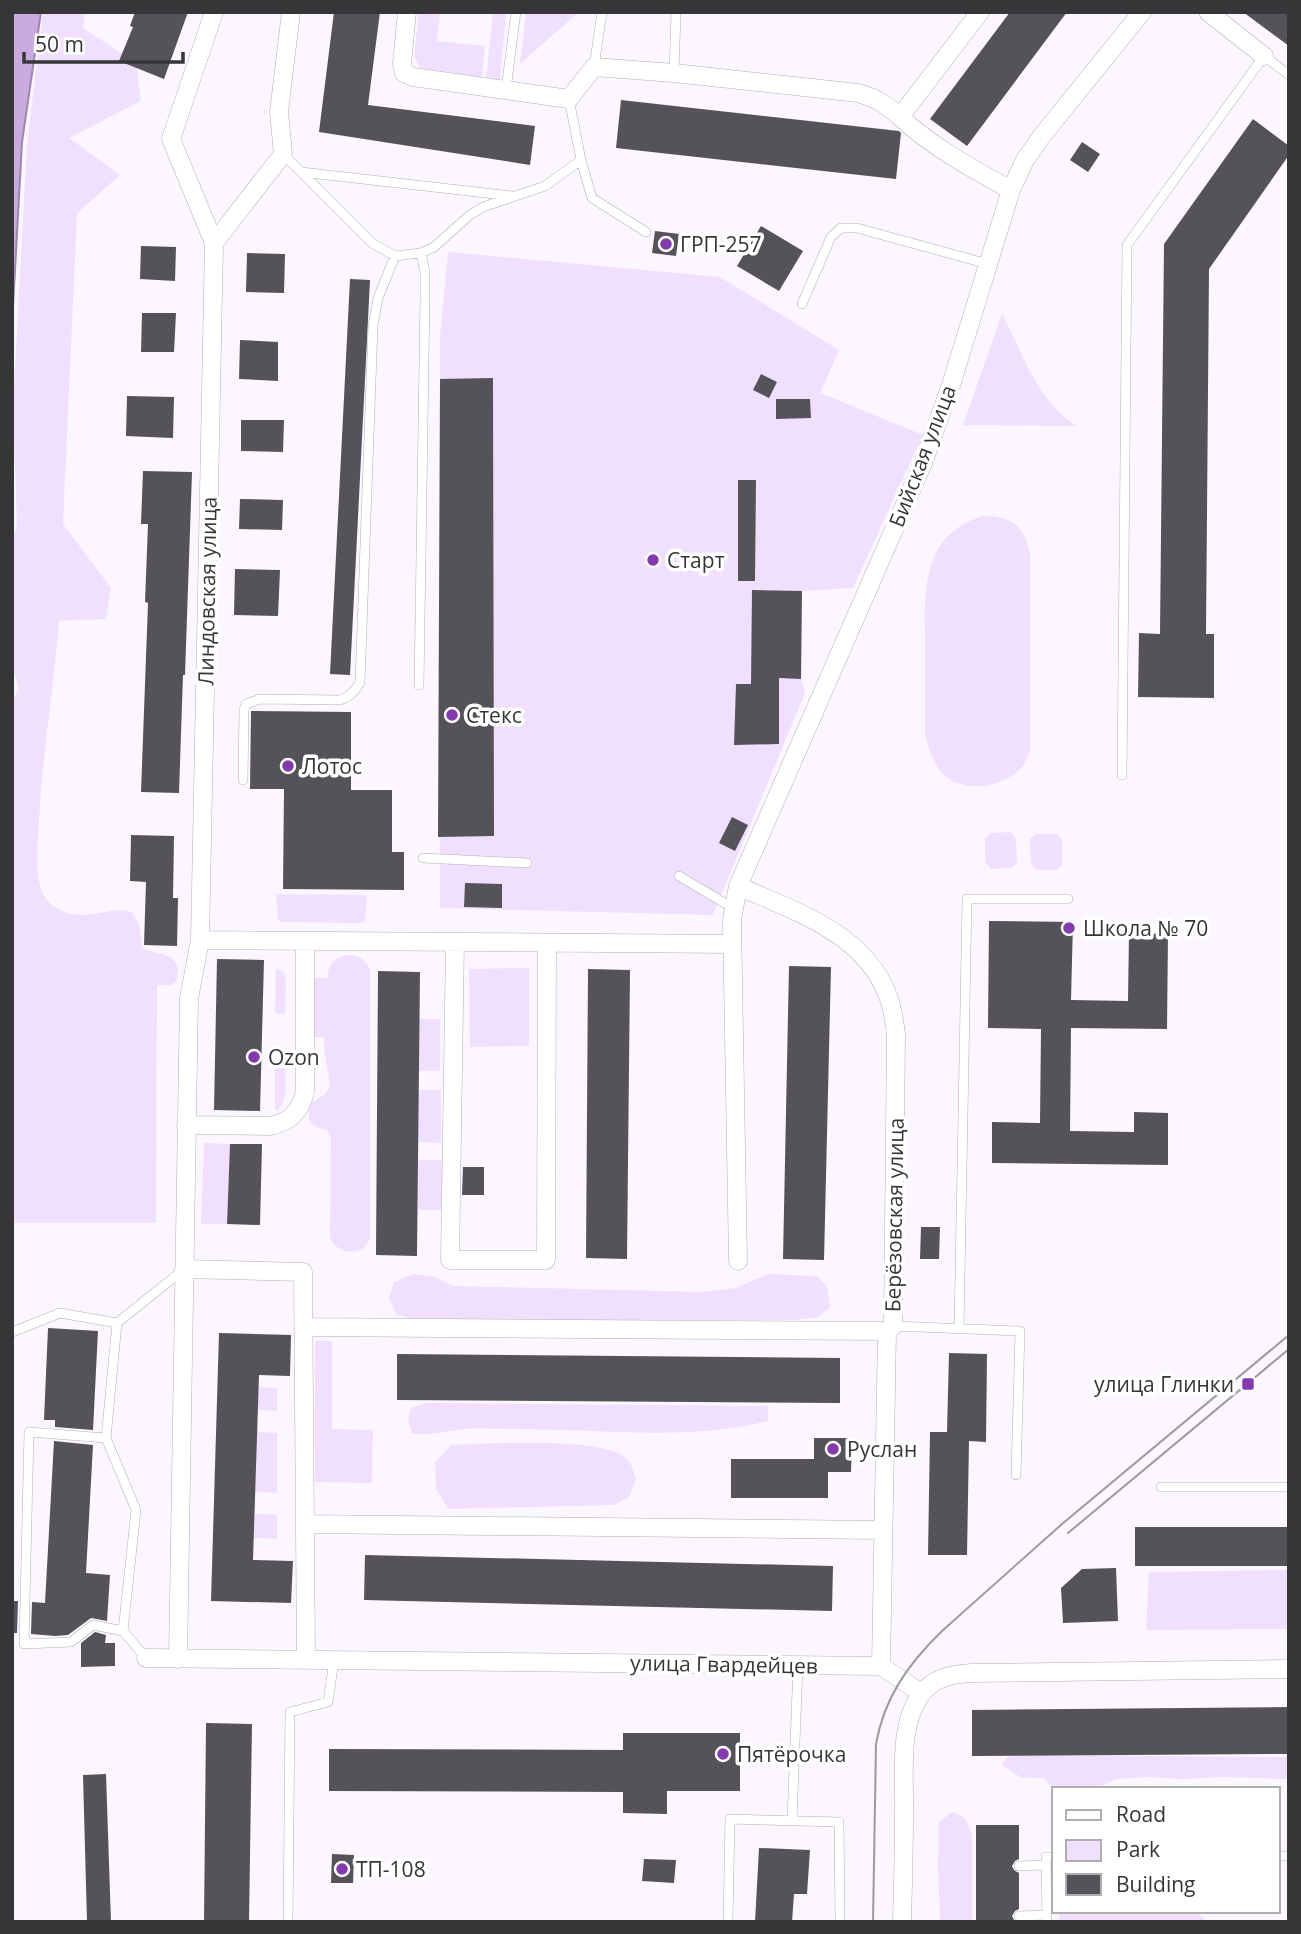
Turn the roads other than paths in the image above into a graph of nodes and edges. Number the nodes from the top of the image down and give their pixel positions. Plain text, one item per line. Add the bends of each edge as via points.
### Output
1 (214, 12) edge
2 (291, 12) edge
3 (407, 12) edge
4 (516, 12) edge
5 (602, 12) edge
6 (676, 12) edge
7 (980, 12) edge
8 (1142, 12) edge
9 (1208, 12) edge
10 (1264, 56) junction
11 (594, 67) junction
12 (674, 73) junction
13 (1289, 75) edge
14 (506, 89) junction
15 (569, 99) junction
16 (900, 117) junction
17 (283, 154) junction
18 (580, 160) junction
19 (301, 172) junction
20 (1011, 190) junction
21 (513, 196) junction
22 (646, 232) dead end
23 (214, 243) junction
24 (421, 253) junction
25 (396, 256) junction
26 (988, 264) junction
27 (802, 304) dead end
28 (419, 685) dead end
29 (1122, 775) dead end
30 (243, 780) dead end
31 (422, 858) dead end
32 (527, 863) dead end
33 (679, 876) dead end
34 (738, 886) junction
35 (1068, 899) dead end
36 (732, 914) junction
37 (200, 940) junction
38 (306, 941) junction
39 (455, 942) junction
40 (547, 943) junction
41 (732, 944) junction
42 (186, 1125) junction
43 (738, 1261) dead end
44 (184, 1269) junction
45 (117, 1323) junction
46 (303, 1327) junction
47 (890, 1328) junction
48 (959, 1329) junction
49 (12, 1332) edge
50 (106, 1438) junction
51 (1016, 1475) dead end
52 (1161, 1487) dead end
53 (1289, 1487) edge
54 (305, 1524) junction
55 (883, 1530) junction
56 (123, 1631) junction
57 (146, 1658) joint
58 (178, 1658) junction
59 (306, 1660) junction
60 (334, 1660) junction
61 (798, 1665) junction
62 (881, 1666) junction
63 (1289, 1670) edge
64 (921, 1693) junction
65 (792, 1820) junction
66 (1052, 1857) edge
67 (1046, 1865) junction
68 (1019, 1866) dead end
69 (1019, 1916) dead end
70 (1047, 1918) edge
71 (288, 1922) edge
72 (728, 1922) edge
73 (840, 1922) edge
74 (902, 1922) edge

1 - 23 street, Линдовская улица via 171,139
2 - 17 street via 279,112
3 - 14 street via 404,73 413,78
4 - 14 lane
5 - 11 lane
6 - 12 lane
7 - 16 street
8 - 20 street, Бийская улица via 1041,137
9 - 10 street
10 - 13 lane
10 - 29 lane via 1127,246
11 - 12 street
11 - 15 street
12 - 16 street via 858,93 875,98
14 - 15 street
15 - 18 lane
16 - 20 street via 939,147
17 - 19 lane
17 - 23 street
18 - 21 lane via 545,186
18 - 22 lane via 592,198
19 - 21 lane
19 - 25 lane via 372,243
20 - 26 street, Бийская улица
21 - 24 lane via 470,215
23 - 37 street, Линдовская улица
24 - 25 lane
24 - 28 lane via 425,295
25 - 30 lane via 378,298 373,326 360,682 340,700 260,699 246,704
26 - 27 lane via 857,228 841,228 831,237
26 - 34 street, Бийская улица via 923,463
31 - 32 lane
33 - 36 lane
34 - 36 street, Бийская улица
34 - 47 street, Берёзовская улица via 851,943 871,965 888,997 896,1034
35 - 48 lane via 967,900
36 - 41 street, Бийская улица
37 - 38 street
37 - 42 street, Линдовская улица via 189,998
38 - 39 street
38 - 42 street via 302,1105 294,1116 270,1126
39 - 40 street
39 - 40 street via 450,1260 546,1260
40 - 41 street
41 - 43 street, Бийская улица
42 - 44 street, Линдовская улица
44 - 45 lane
44 - 46 street via 303,1272
44 - 58 street, Линдовская улица
45 - 49 lane via 60,1313
45 - 50 lane
46 - 47 street
46 - 54 street
47 - 48 lane
47 - 55 street, Берёзовская улица
48 - 51 lane via 1020,1331
50 - 56 lane via 136,1510
50 - 56 lane via 29,1432 24,1644 71,1643 93,1625
52 - 53 lane
54 - 55 street
54 - 59 street
55 - 62 street, Берёзовская улица
56 - 57 lane
57 - 58 street, улица Гвардейцев
58 - 59 street, улица Гвардейцев
59 - 60 street, улица Гвардейцев
60 - 61 street, улица Гвардейцев
60 - 71 lane via 328,1702 290,1713
61 - 62 street, улица Гвардейцев
61 - 65 lane
62 - 64 street
63 - 64 street via 952,1674
64 - 74 street via 906,1740
65 - 72 lane via 730,1819
65 - 73 lane via 839,1822
66 - 67 lane via 1046,1857
67 - 68 lane
67 - 70 lane
69 - 70 lane

